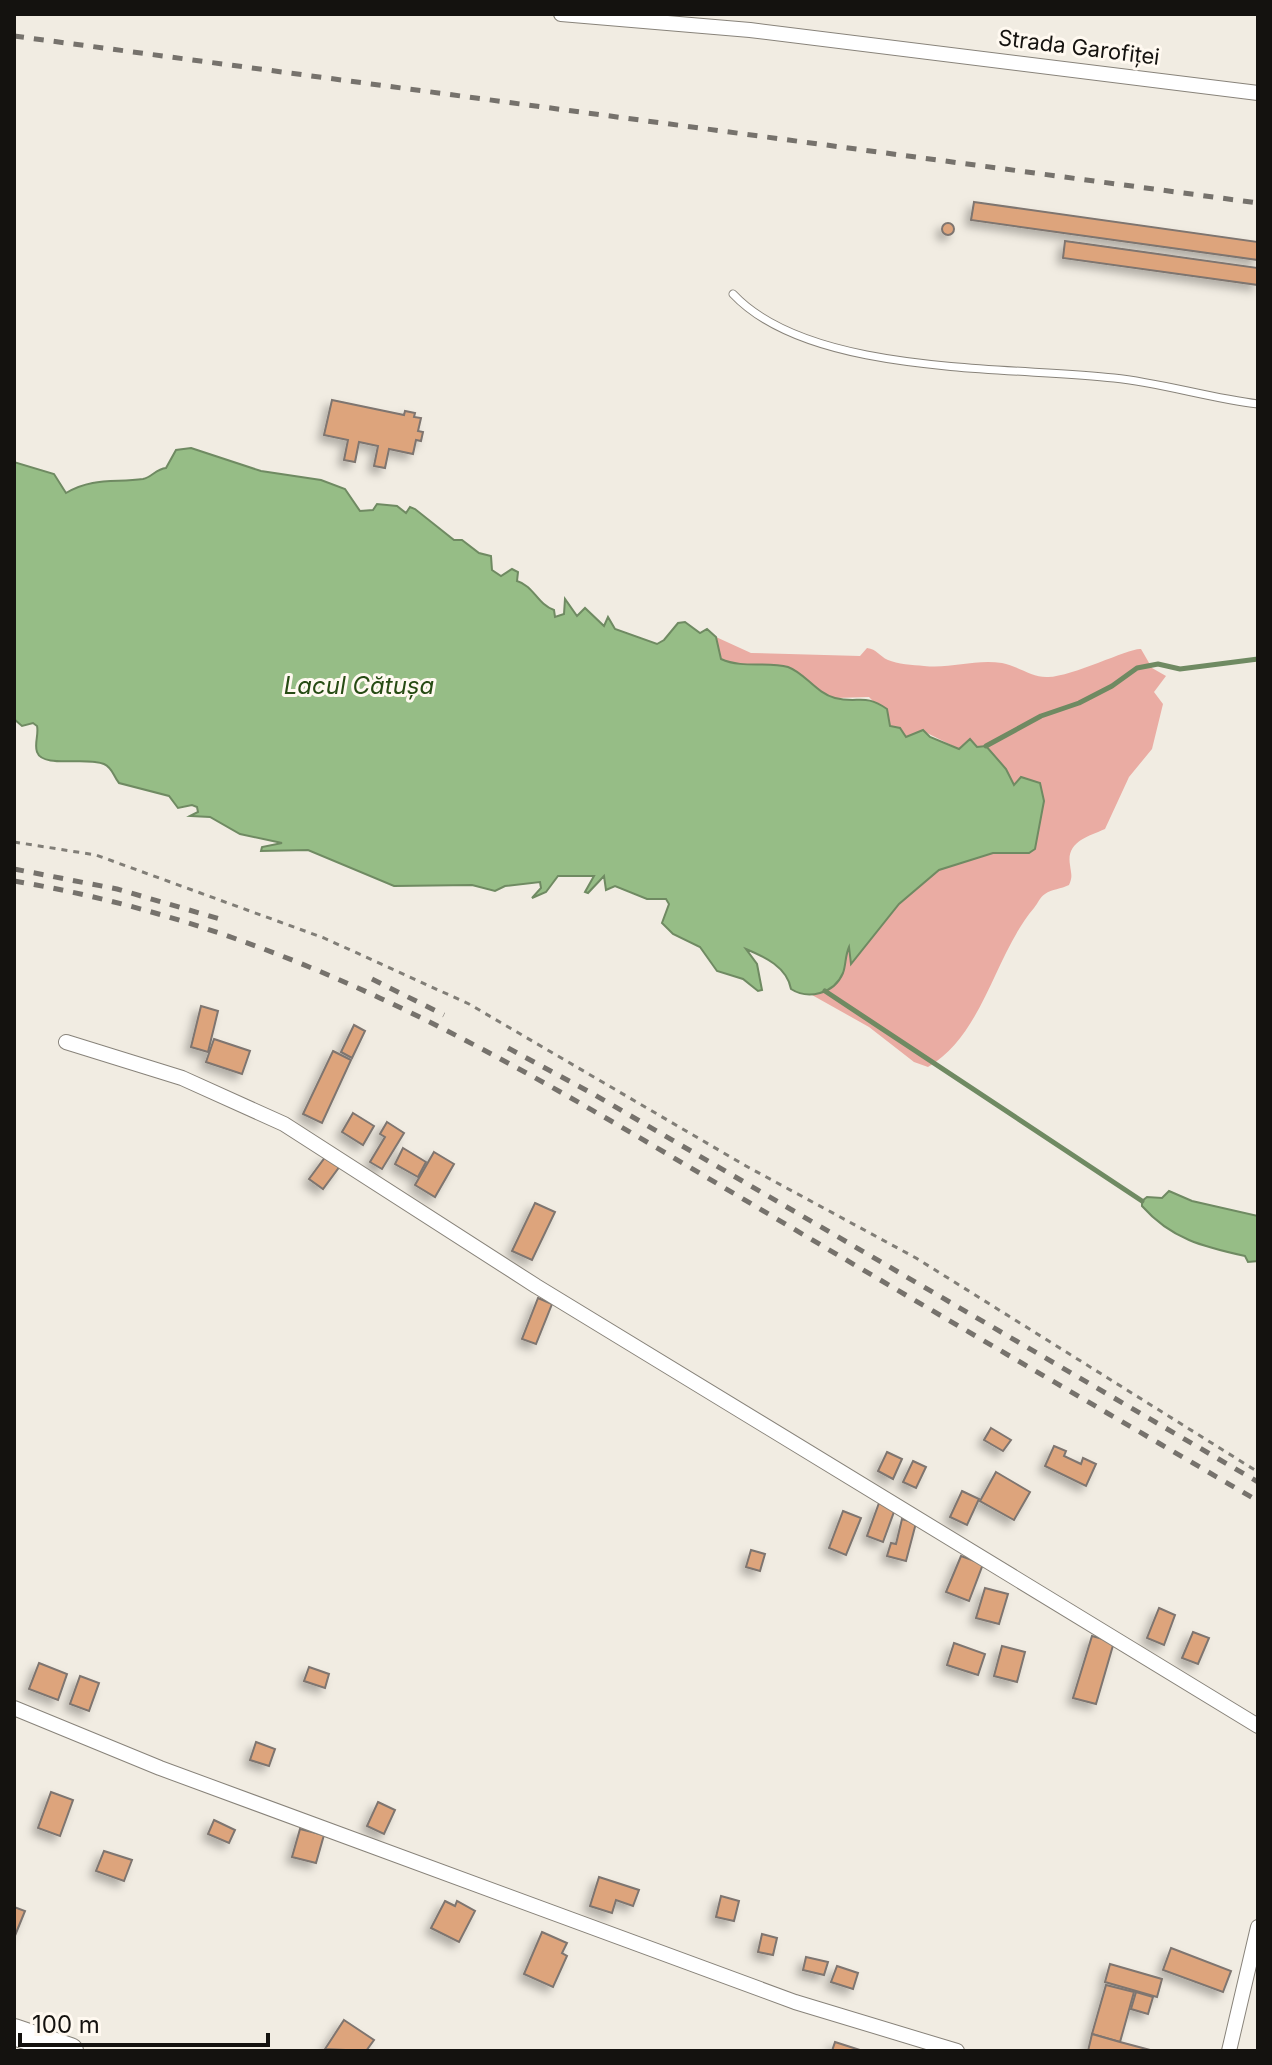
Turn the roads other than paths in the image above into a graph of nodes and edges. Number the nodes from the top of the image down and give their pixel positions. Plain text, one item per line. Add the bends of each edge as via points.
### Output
1 (561, 14) edge
2 (1258, 93) edge
3 (733, 294) dead end
4 (1258, 404) edge
5 (66, 1042) dead end
6 (14, 1708) edge
7 (1258, 1726) edge
8 (1258, 1927) edge
9 (14, 2032) edge
10 (70, 2051) edge
11 (957, 2051) edge
12 (1229, 2051) edge

1 - 2 street, Strada Garofiței via 750,30
3 - 4 lane via 767,320 856,353 1114,378
5 - 7 street via 182,1078 284,1124 536,1286
6 - 11 street via 189,1779 795,2002
8 - 12 street
9 - 10 highway

